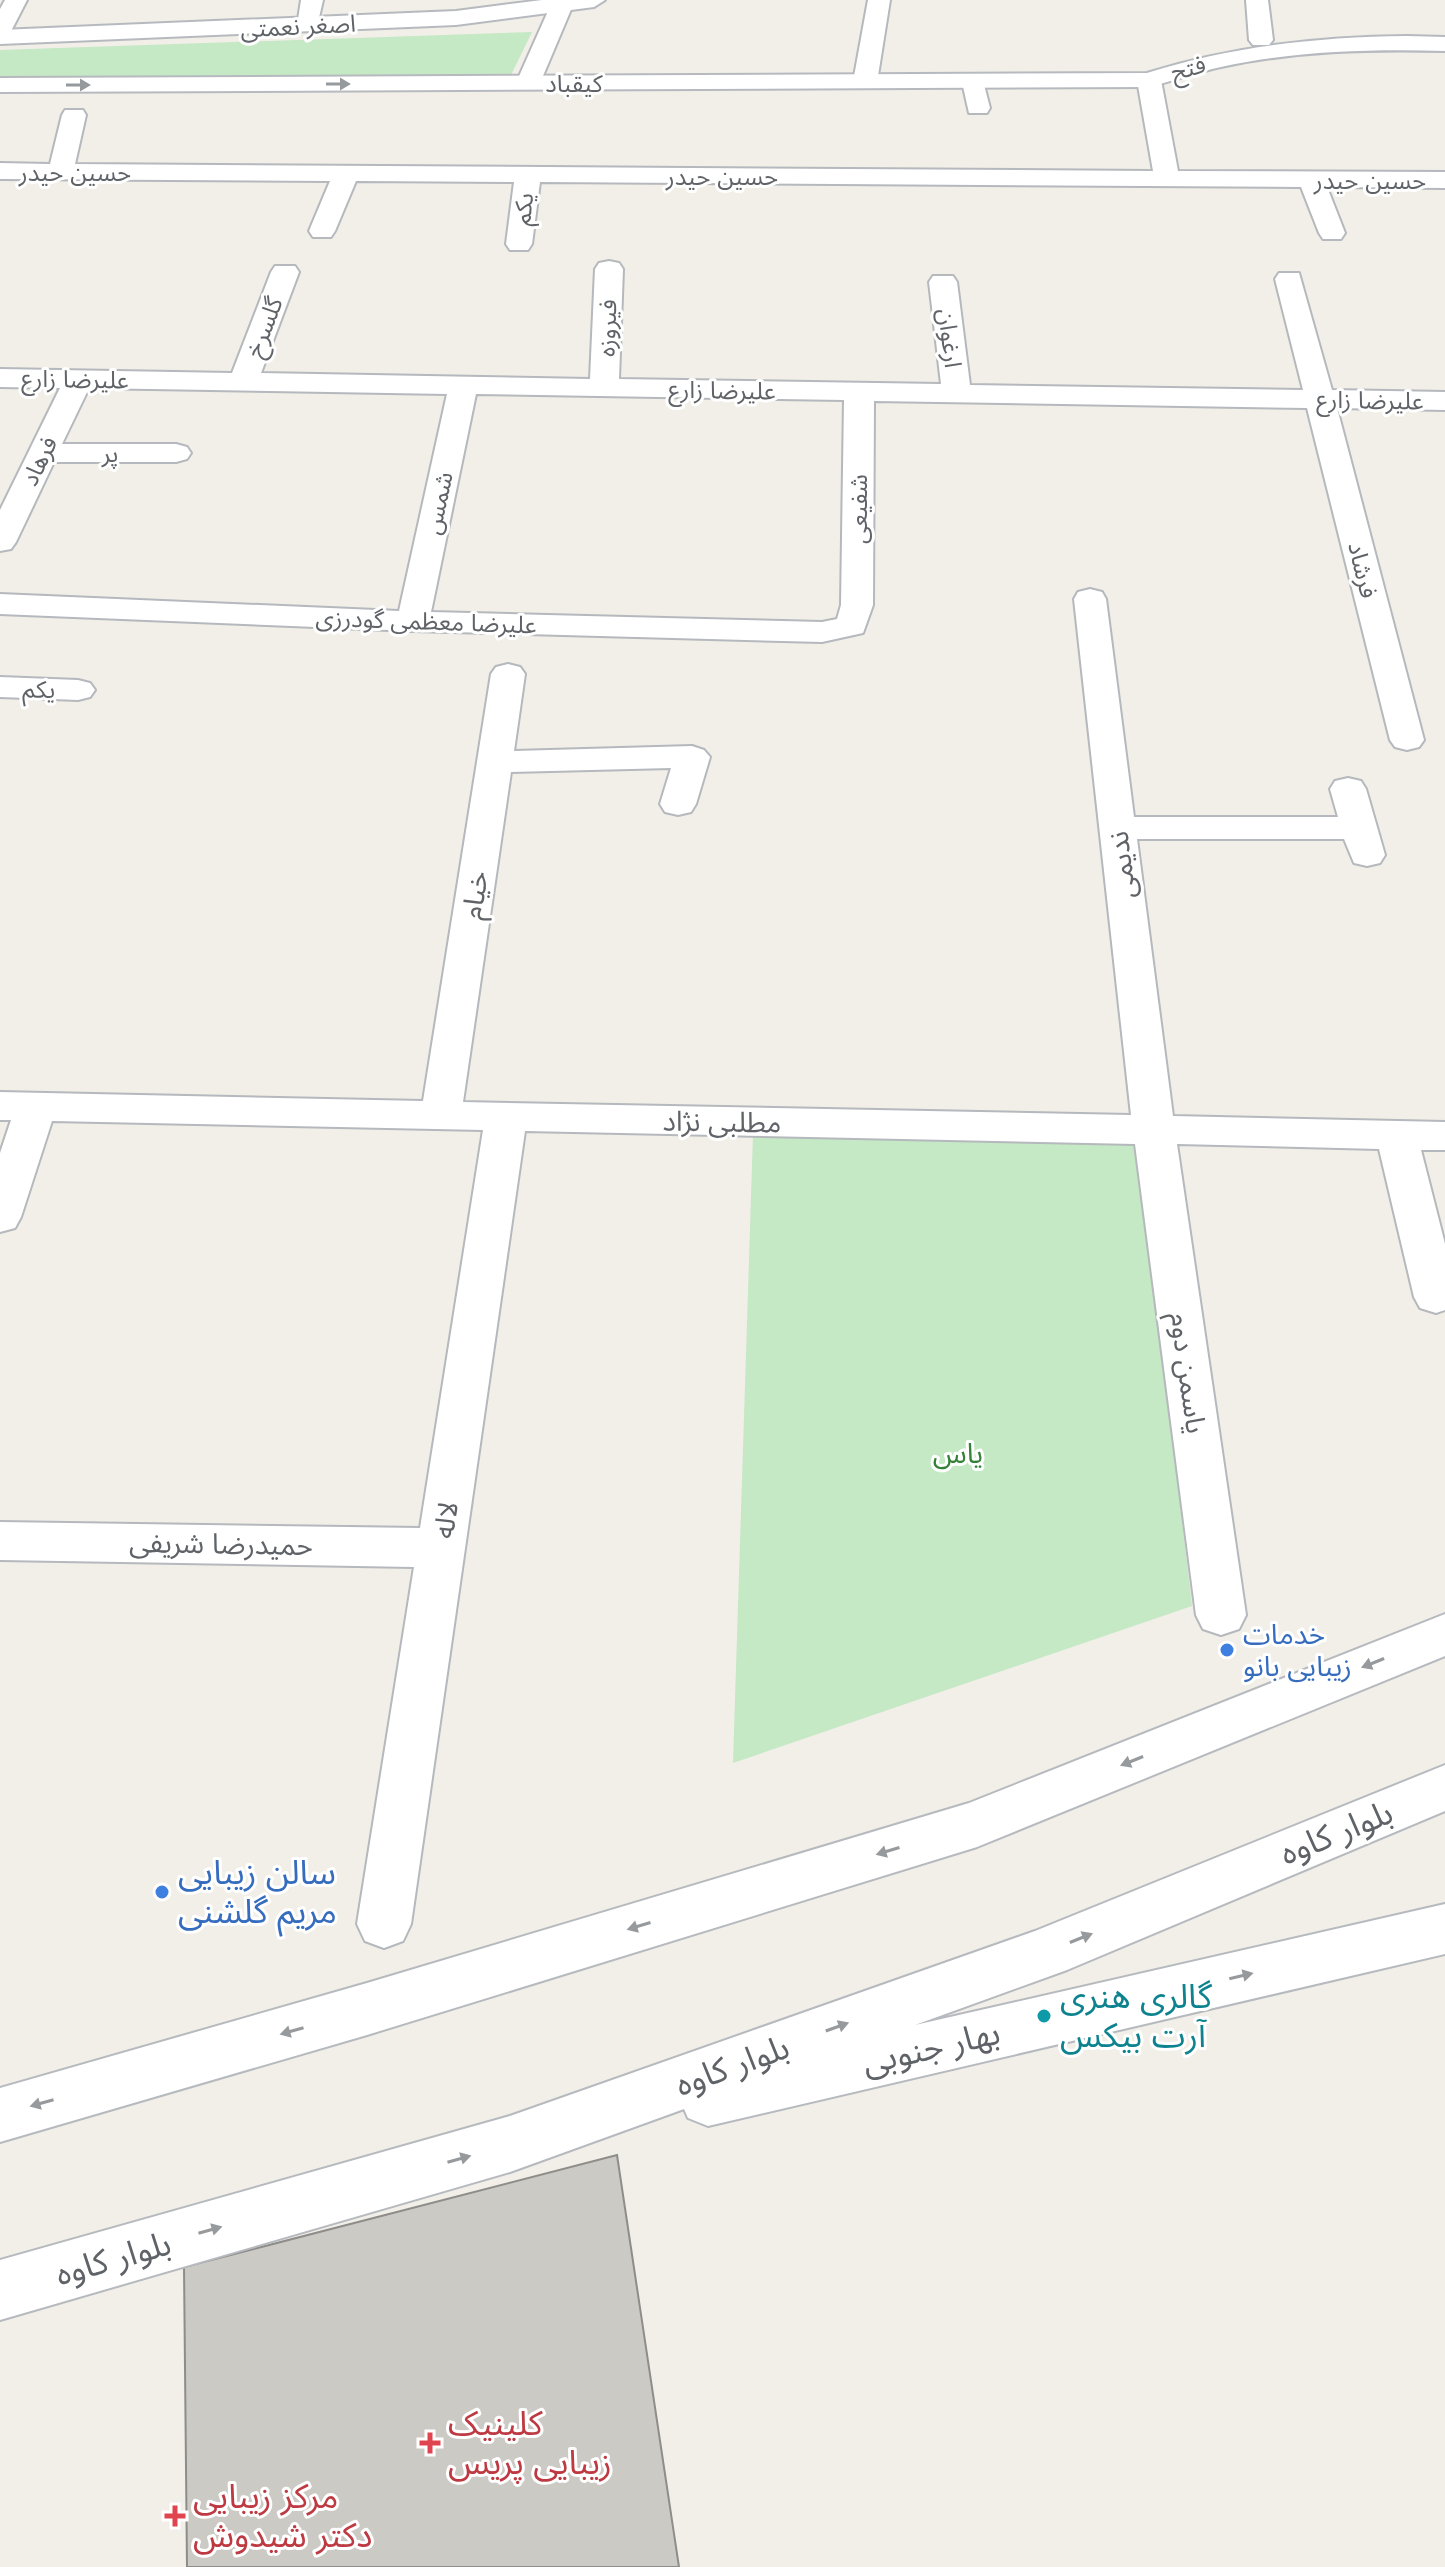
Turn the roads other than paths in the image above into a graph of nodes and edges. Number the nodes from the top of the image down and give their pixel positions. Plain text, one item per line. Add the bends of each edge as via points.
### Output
1 (16, 0) edge
2 (312, 0) edge
3 (594, 0) edge
4 (879, 0) edge
5 (1257, 0) edge
6 (563, 3) edge
7 (308, 26) junction
8 (1445, 31) edge
9 (0, 34) edge
10 (1445, 44) edge
11 (1262, 46) junction
12 (1149, 80) junction
13 (865, 82) junction
14 (974, 82) junction
15 (528, 83) junction
16 (0, 85) edge
17 (978, 108) dead end
18 (74, 115) dead end
19 (0, 171) edge
20 (61, 172) junction
21 (346, 174) junction
22 (528, 175) junction
23 (1167, 179) junction
24 (1311, 180) junction
25 (1445, 180) edge
26 (322, 231) dead end
27 (1332, 233) dead end
28 (519, 244) dead end
29 (609, 269) dead end
30 (285, 272) dead end
31 (1289, 279) dead end
32 (943, 282) dead end
33 (0, 378) edge
34 (79, 379) junction
35 (243, 382) junction
36 (463, 385) junction
37 (604, 388) junction
38 (859, 392) junction
39 (957, 393) junction
40 (1320, 399) junction
41 (1445, 401) edge
42 (43, 453) junction
43 (176, 453) dead end
44 (0, 542) edge
45 (1090, 599) dead end
46 (0, 604) edge
47 (413, 621) junction
48 (851, 626) joint
49 (508, 674) dead end
50 (0, 687) edge
51 (78, 690) dead end
52 (1407, 740) dead end
53 (495, 762) junction
54 (1348, 789) dead end
55 (678, 804) dead end
56 (1118, 828) junction
57 (18, 1106) edge
58 (441, 1115) junction
59 (506, 1117) junction
60 (1154, 1132) junction
61 (1397, 1135) junction
62 (1445, 1136) edge
63 (0, 1217) edge
64 (1436, 1297) dead end
65 (0, 1541) edge
66 (442, 1548) junction
67 (1221, 1615) dead end
68 (1445, 1634) edge
69 (1445, 1787) edge
70 (384, 1924) dead end
71 (1445, 1929) edge
72 (0, 2115) edge
73 (510, 2144) junction
74 (0, 2290) edge

1 - 9 street
2 - 7 street
3 - 6 street, اصغر نعمتی
4 - 13 street
5 - 11 street
6 - 7 street, اصغر نعمتی via 456,18
6 - 15 street
7 - 9 street, اصغر نعمتی
8 - 11 street, فتح via 1400,28
10 - 11 street, فتح
11 - 12 street, فتح
12 - 14 street, کیقباد
12 - 23 street
13 - 14 street, کیقباد
13 - 15 street, کیقباد
14 - 17 street
16 -> 15 street, کیقباد
18 - 20 street
19 - 20 street, حسین حیدر
20 - 21 street, حسین حیدر
21 - 22 street, حسین حیدر
21 - 26 street
22 - 23 street, حسین حیدر
22 - 28 street, یکم
23 - 24 street, حسین حیدر
24 - 25 street, حسین حیدر
24 - 27 street
29 - 37 street, فیروزه
30 - 35 street, گلسرخ
31 - 40 street, فرشاد
32 - 39 street, ارغوان
33 - 34 street, علیرضا زارع
34 - 35 street, علیرضا زارع
34 - 42 street, فرهاد
35 - 36 street, علیرضا زارع
36 - 37 street, علیرضا زارع
36 - 47 street, شمس
37 - 38 street, علیرضا زارع
38 - 39 street, علیرضا زارع
38 - 48 street, شفیعی via 857,605
39 - 40 street, علیرضا زارع
40 - 41 street, علیرضا زارع
40 - 52 street, فرشاد
42 - 43 street, پر
42 - 44 street, فرهاد
45 - 56 street, ندیمی
46 - 47 street, علیرضا معظمی گودرزی
47 - 48 street, علیرضا معظمی گودرزی via 822,632
49 - 53 street, خیام
50 - 51 street, یکم
53 - 55 street via 692,757
53 - 58 street, خیام
54 - 56 street via 1364,842
56 - 60 street, ندیمی
57 - 58 street, مطلبی نژاد
57 - 63 street
58 - 59 street, مطلبی نژاد
59 - 60 street, مطلبی نژاد
59 - 66 street, لاله
60 - 61 street, مطلبی نژاد
60 - 67 street, یاسمن دوم
61 - 62 street, مطلبی نژاد
61 - 64 street
65 - 66 street, حمیدرضا شریفی
66 - 70 street, لاله
68 -> 72 street via 977,1824
73 -> 69 street, بلوار کاوه via 1047,1952
73 -> 71 street, بهار جنوبی
74 -> 73 street, بلوار کاوه

